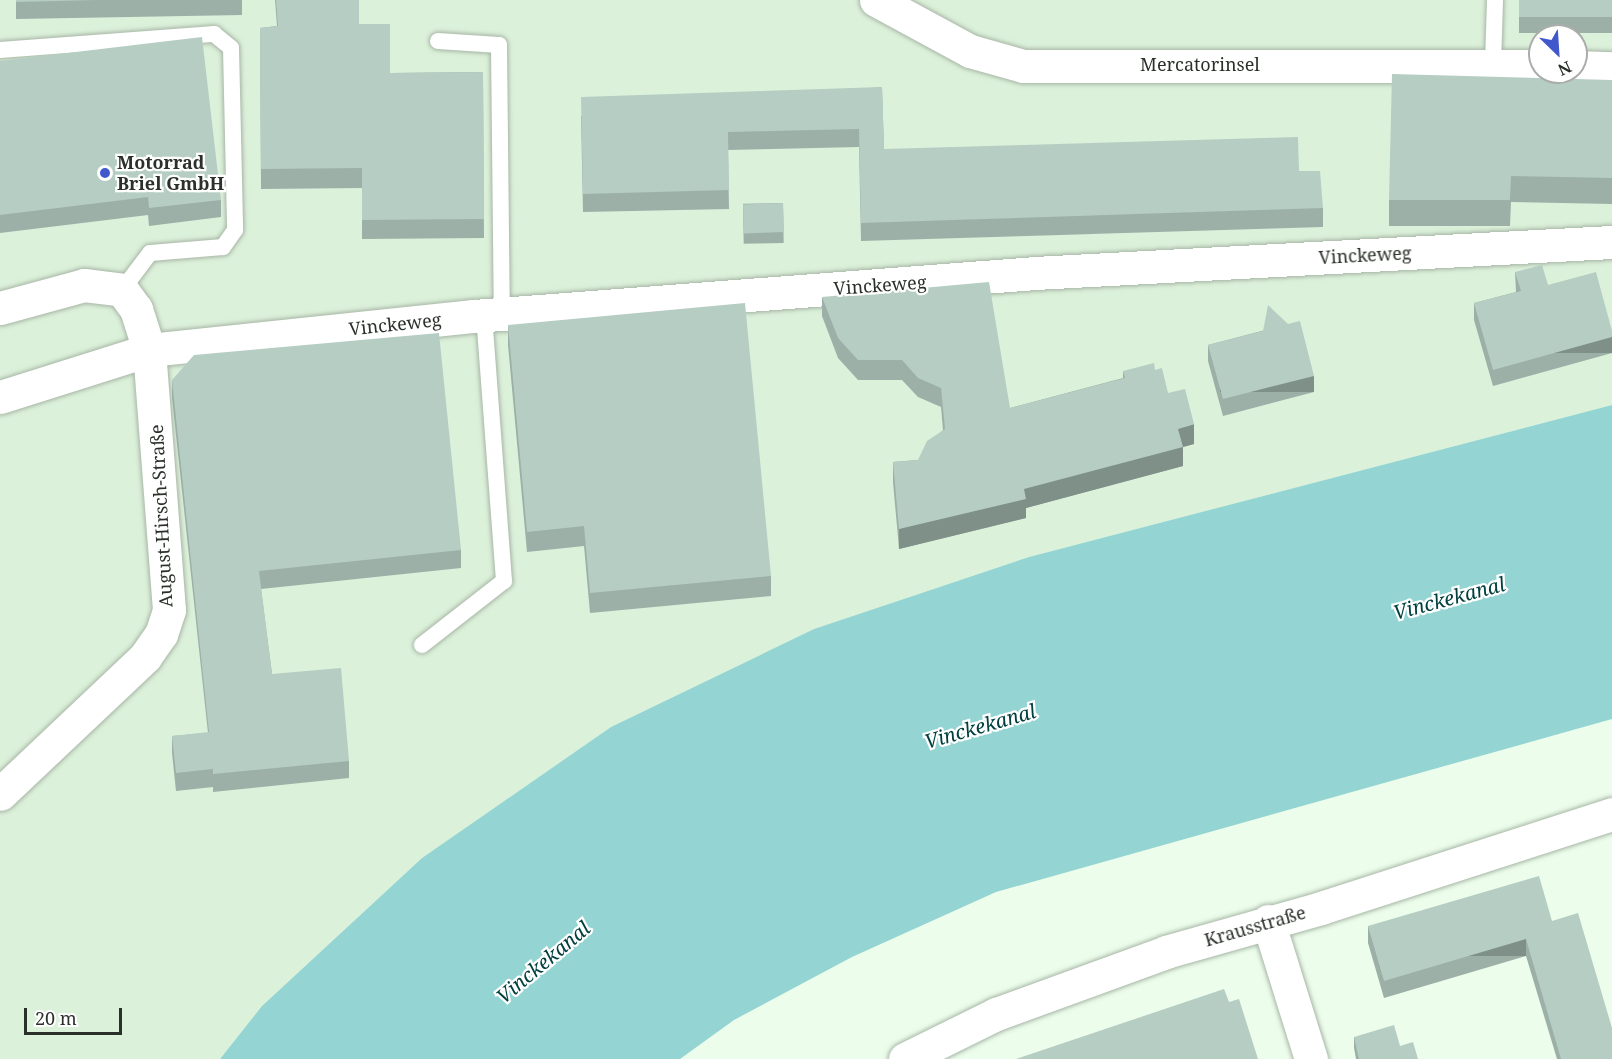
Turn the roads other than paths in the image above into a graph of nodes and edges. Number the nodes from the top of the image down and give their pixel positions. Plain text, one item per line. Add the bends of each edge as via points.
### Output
1 (876, 0) edge
2 (1495, 0) edge
3 (438, 41) dead end
4 (0, 50) edge
5 (1493, 64) junction
6 (1528, 65) edge
7 (1588, 67) edge
8 (1612, 68) edge
9 (1612, 242) edge
10 (122, 290) junction
11 (0, 308) edge
12 (493, 315) junction
13 (149, 350) junction
14 (0, 397) edge
15 (422, 645) dead end
16 (0, 794) edge
17 (1612, 814) edge
18 (1268, 921) junction
19 (905, 1059) edge
20 (1311, 1059) edge

1 - 5 street, Mercatorinsel via 970,51 1023,66
2 - 5 lane
3 - 12 lane via 499,45
4 - 10 lane via 214,34 231,48 235,230 223,248 150,253
5 - 6 street, Mercatorinsel
7 - 8 street
9 - 12 street, Vinckeweg via 1035,273
10 - 11 street via 84,285
10 - 13 street via 136,309
12 - 13 street, Vinckeweg
12 - 15 lane via 504,581
13 - 14 street, Vinckeweg
13 - 16 street, August-Hirsch-Straße via 168,569 169,610 161,634 123,680 50,741
17 - 18 street, Krausstraße
18 - 19 street, Krausstraße via 996,1014
18 - 20 street

